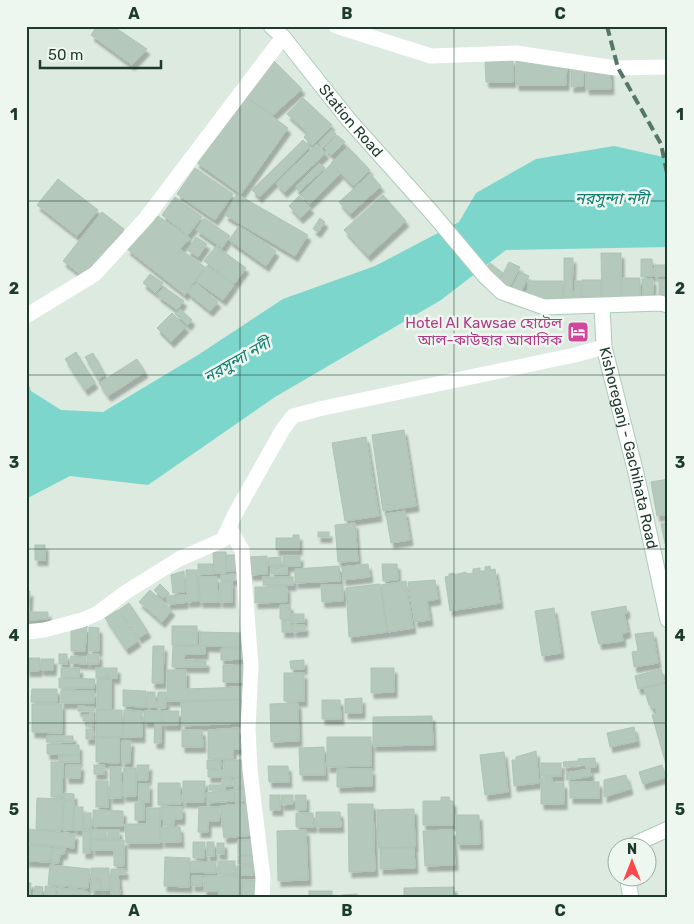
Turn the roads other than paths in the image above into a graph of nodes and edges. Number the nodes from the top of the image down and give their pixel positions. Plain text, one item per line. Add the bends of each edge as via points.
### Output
1 (271, 26) edge
2 (336, 26) edge
3 (283, 37) junction
4 (668, 67) edge
5 (668, 305) edge
6 (602, 306) junction
7 (26, 316) edge
8 (604, 347) junction
9 (229, 527) junction
10 (668, 620) edge
11 (26, 632) edge
12 (668, 829) edge
13 (652, 836) edge
14 (262, 898) edge

1 - 3 street, Station Road
2 - 4 street via 431,56 516,52 615,68
3 - 6 street, Station Road via 348,119 484,276 502,292 544,307
3 - 7 street via 146,218 96,274
5 - 6 street, Station Road
6 - 8 street, Kishoreganj - Gachihata Road
8 - 9 street via 293,416
8 - 10 street, Kishoreganj - Gachihata Road
9 - 11 street via 223,540 179,559 98,613 82,620
9 - 14 street via 242,550 243,560 251,666 248,729 263,878
12 - 13 street

